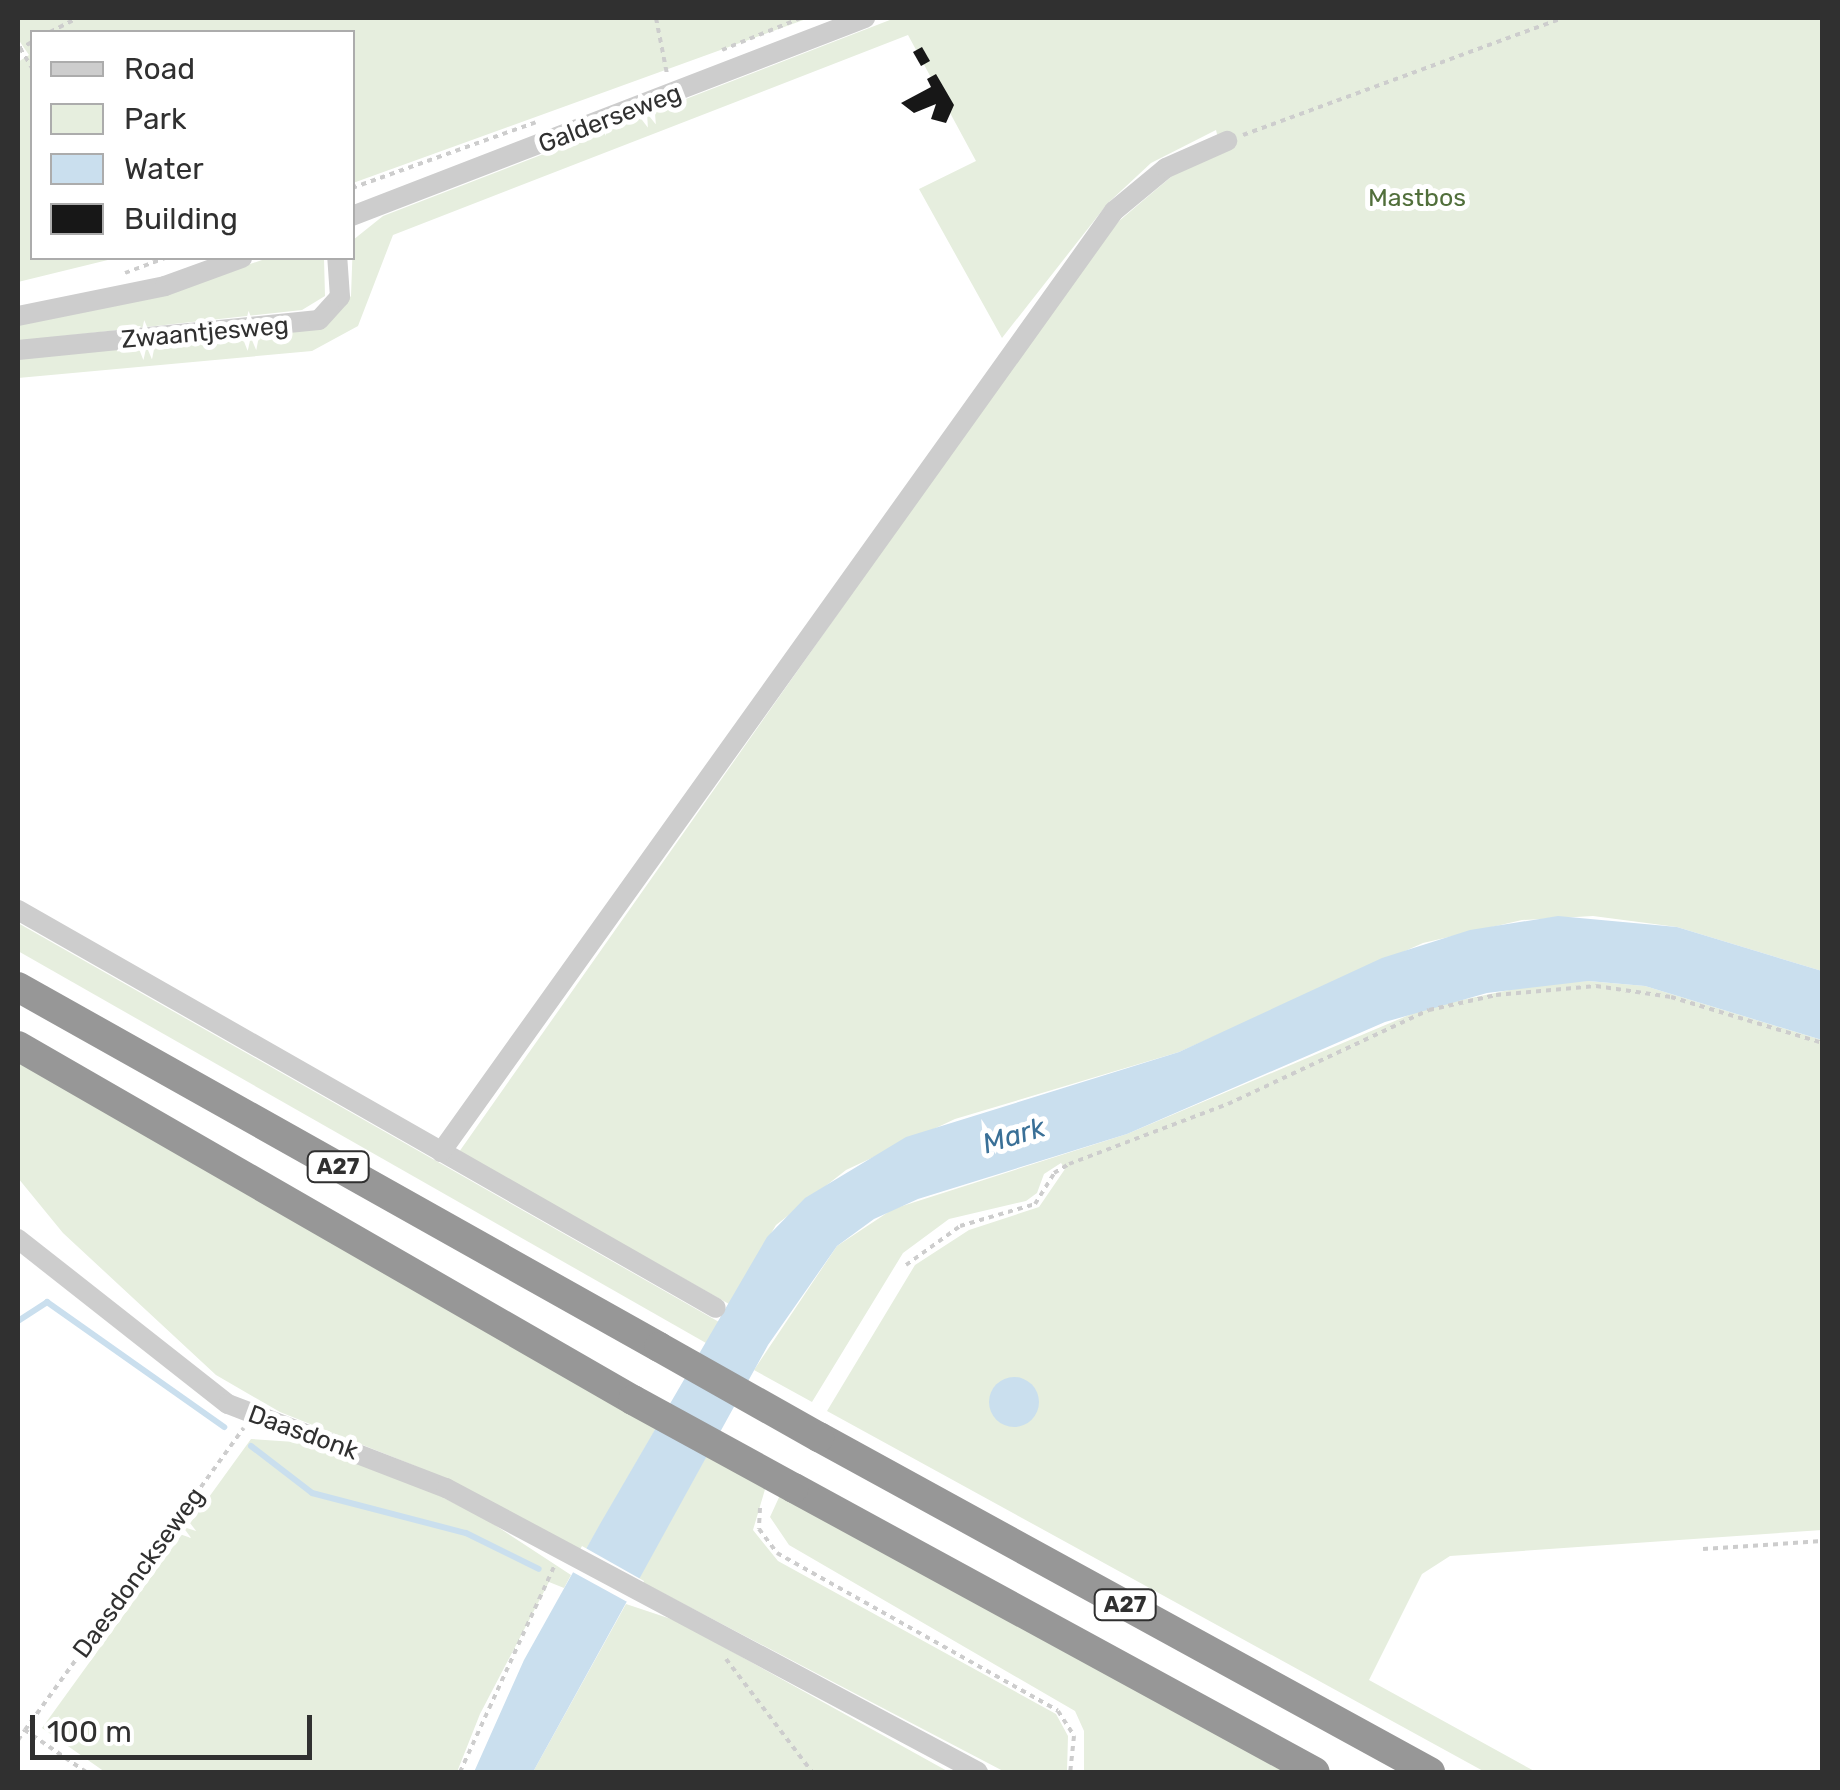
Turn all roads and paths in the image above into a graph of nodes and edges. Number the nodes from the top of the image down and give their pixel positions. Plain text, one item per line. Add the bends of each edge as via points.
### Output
1 (77, 18) edge
2 (656, 18) edge
3 (801, 18) edge
4 (865, 18) edge
5 (1563, 18) edge
6 (54, 30) edge
7 (717, 52) dead end
8 (684, 66) dead end
9 (667, 74) junction
10 (650, 80) dead end
11 (552, 117) dead end
12 (1227, 141) joint
13 (355, 187) edge
14 (355, 215) edge
15 (236, 260) edge
16 (336, 260) edge
17 (18, 316) edge
18 (18, 350) edge
19 (18, 910) edge
20 (18, 987) edge
21 (1822, 1042) edge
22 (18, 1046) edge
23 (441, 1152) junction
24 (18, 1239) edge
25 (906, 1264) dead end
26 (716, 1308) dead end
27 (252, 1416) junction
28 (760, 1508) dead end
29 (1822, 1541) edge
30 (1703, 1549) dead end
31 (564, 1550) junction
32 (721, 1635) junction
33 (25, 1730) junction
34 (18, 1740) edge
35 (86, 1772) edge
36 (460, 1772) edge
37 (812, 1772) edge
38 (978, 1772) edge
39 (1070, 1772) edge
40 (1315, 1772) edge
41 (1430, 1772) edge

1 - 6 path
2 - 9 path
3 - 7 path
4 - 14 street, Galderseweg
5 - 12 path
8 - 9 path, Galderseweg
9 - 10 path, Galderseweg
11 - 13 path, Galderseweg
12 - 23 street via 1166,168 1114,211
15 - 17 street via 165,286
16 - 18 street, Zwaantjesweg via 340,296 318,320
19 - 23 street
20 - 41 highway, A27, bridge
21 - 25 path via 1671,997 1596,986 1515,992 1429,1010 1228,1104 1069,1164 1050,1178 1035,1204 960,1226
22 - 40 highway, A27, bridge via 633,1400
23 - 26 street
24 - 27 street, Daasdonk
27 - 31 street, Daasdonk via 446,1488
27 - 33 path, Daesdonckseweg
28 - 39 path via 759,1529 776,1552 1058,1711 1074,1736
29 - 30 path
31 - 32 street, Daasdonk
31 - 36 path
32 - 37 path via 726,1662
32 - 38 street
33 - 34 path, Daesdonckseweg
33 - 35 path

